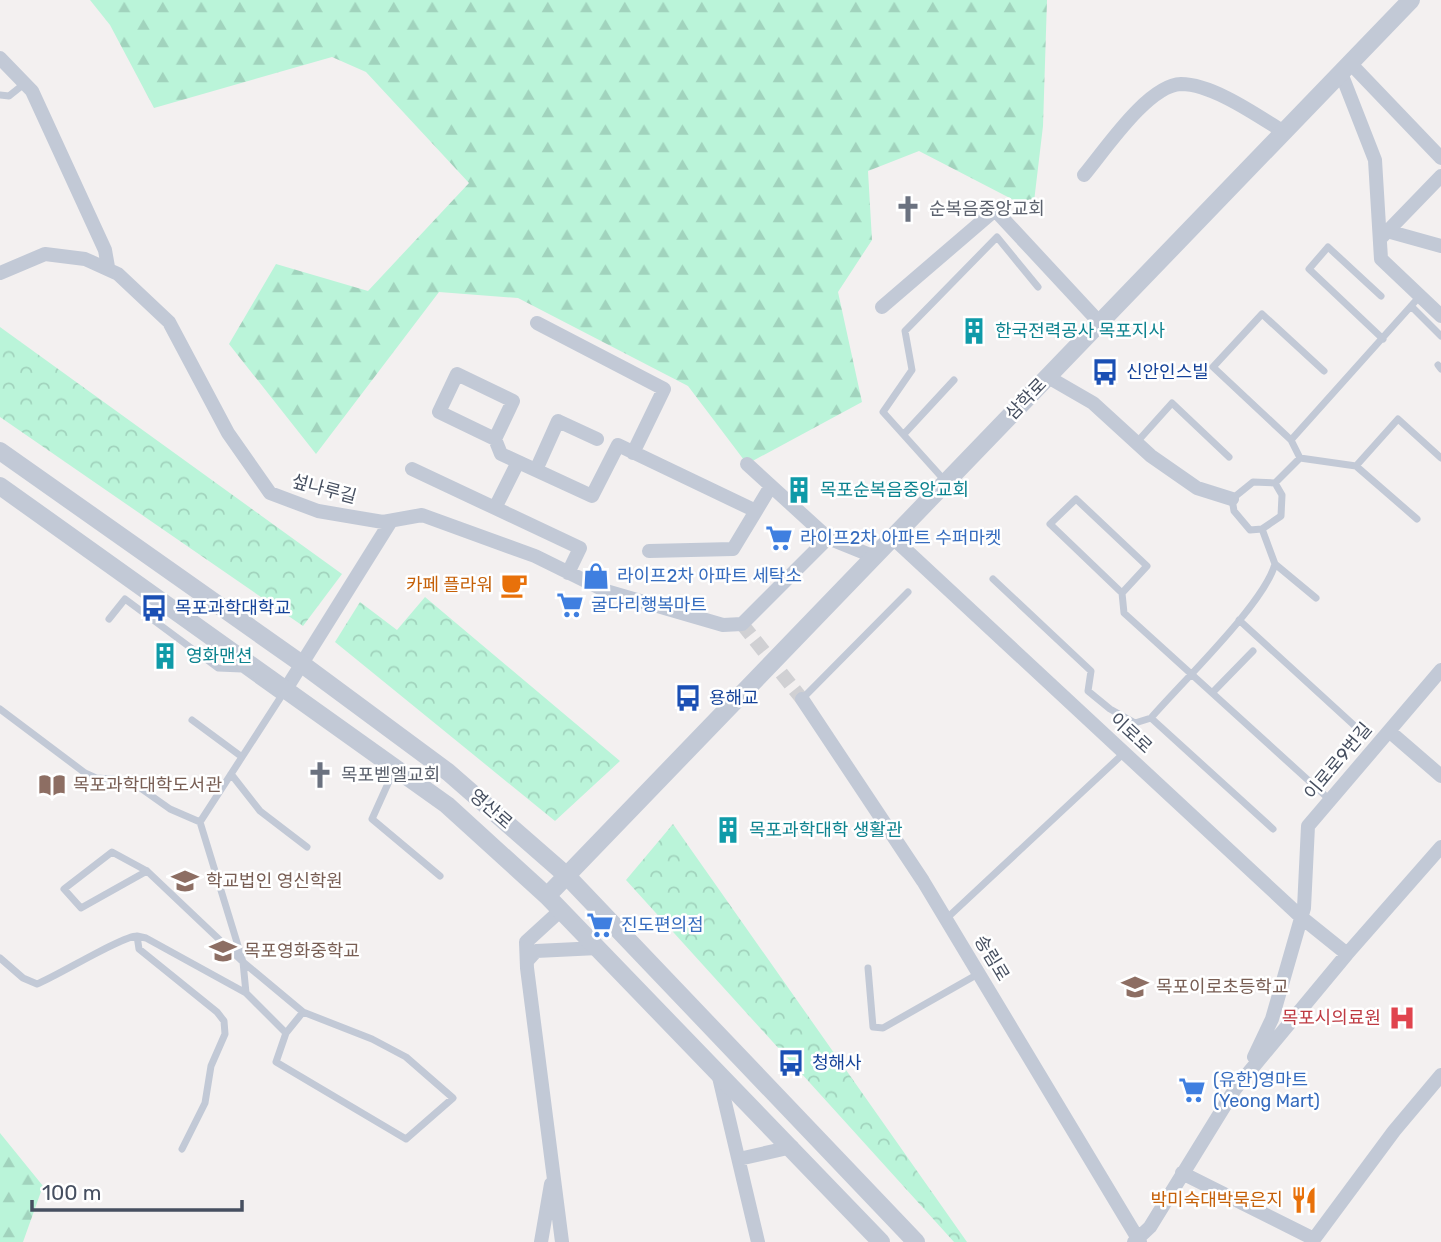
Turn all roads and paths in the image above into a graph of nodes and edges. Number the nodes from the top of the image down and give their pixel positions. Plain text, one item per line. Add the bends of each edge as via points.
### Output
1 (1411, 0) edge
2 (0, 58) edge
3 (1345, 68) junction
4 (25, 84) junction
5 (0, 94) edge
6 (1284, 132) junction
7 (1441, 158) edge
8 (1084, 175) dead end
9 (1441, 176) edge
10 (1384, 235) junction
11 (1441, 246) edge
12 (108, 267) junction
13 (0, 273) edge
14 (1038, 287) dead end
15 (1381, 296) dead end
16 (1415, 301) junction
17 (882, 307) dead end
18 (1441, 316) edge
19 (537, 323) dead end
20 (1100, 323) junction
21 (1441, 336) edge
22 (1383, 338) junction
23 (1324, 371) dead end
24 (1048, 377) junction
25 (954, 380) dead end
26 (904, 434) junction
27 (495, 439) junction
28 (597, 439) dead end
29 (1292, 440) junction
30 (1136, 443) junction
31 (0, 451) edge
32 (633, 453) junction
33 (1229, 457) dead end
34 (1300, 458) junction
35 (1441, 458) edge
36 (518, 462) junction
37 (747, 464) dead end
38 (1356, 466) junction
39 (412, 469) dead end
40 (536, 470) junction
41 (946, 482) junction
42 (1275, 483) junction
43 (0, 486) edge
44 (771, 486) junction
45 (1232, 499) junction
46 (495, 508) junction
47 (756, 511) junction
48 (1417, 519) dead end
49 (391, 521) junction
50 (1262, 529) junction
51 (828, 538) junction
52 (893, 538) junction
53 (649, 551) dead end
54 (874, 557) junction
55 (1275, 564) junction
56 (568, 573) junction
57 (993, 579) dead end
58 (908, 592) dead end
59 (1122, 593) junction
60 (1316, 598) dead end
61 (109, 619) dead end
62 (1239, 620) junction
63 (1253, 651) dead end
64 (302, 664) junction
65 (1191, 672) junction
66 (1438, 677) edge
67 (1213, 692) junction
68 (283, 693) junction
69 (802, 699) joint
70 (0, 709) edge
71 (1151, 718) junction
72 (192, 720) dead end
73 (1357, 729) dead end
74 (1389, 731) junction
75 (1124, 753) junction
76 (242, 757) junction
77 (396, 767) junction
78 (231, 774) junction
79 (1441, 776) edge
80 (1331, 800) junction
81 (200, 822) junction
82 (1272, 829) dead end
83 (307, 847) dead end
84 (1441, 847) edge
85 (148, 871) junction
86 (566, 875) junction
87 (440, 876) dead end
88 (547, 896) junction
89 (561, 910) junction
90 (1301, 917) junction
91 (946, 919) junction
92 (137, 936) junction
93 (597, 948) junction
94 (1347, 954) junction
95 (0, 958) edge
96 (243, 961) junction
97 (527, 961) junction
98 (868, 968) dead end
99 (978, 973) junction
100 (246, 993) junction
101 (303, 1012) junction
102 (286, 1033) junction
103 (718, 1072) junction
104 (1441, 1076) edge
105 (1235, 1089) junction
106 (792, 1147) junction
107 (182, 1149) dead end
108 (739, 1159) junction
109 (554, 1169) junction
110 (1182, 1173) junction
111 (1317, 1240) edge
112 (1137, 1241) edge
113 (541, 1242) edge
114 (562, 1242) edge
115 (758, 1242) edge
116 (881, 1242) edge
117 (916, 1242) edge

1 - 3 street, 삼학로
2 - 4 street
3 - 6 street, 삼학로
3 - 7 street
3 - 10 street via 1375,160
4 - 5 lane via 9,96
4 - 12 street via 105,250
6 - 8 street via 1232,101 1182,84 1168,87 1148,100
6 - 20 street, 삼학로
9 - 10 street
10 - 11 street
10 - 16 street via 1381,259
12 - 13 street, 섶나루길 via 45,254
12 - 49 street, 섶나루길 via 169,322 228,433 270,493 317,511
14 - 26 lane via 997,237 905,331 912,370 883,412
15 - 22 lane via 1328,247 1309,269
16 - 18 street
16 - 21 lane
16 - 22 lane
17 - 20 street via 995,210
19 - 32 street via 664,389
20 - 24 street, 삼학로
22 - 29 lane
23 - 29 lane via 1262,314 1213,367
24 - 30 street via 1093,403
24 - 41 street, 삼학로
25 - 26 lane
26 - 41 lane
27 - 27 street via 439,412 457,374 513,401
27 - 36 street via 500,454
28 - 40 street via 558,421
29 - 34 lane
30 - 33 lane via 1172,403
30 - 45 street via 1197,488
31 - 64 street, 영산로
32 - 40 street via 618,445 592,496
32 - 47 street
34 - 38 lane
34 - 42 lane
35 - 38 lane via 1398,419
36 - 40 street
36 - 46 street
37 - 44 street
38 - 48 lane
39 - 46 street
41 - 52 street, 삼학로
42 - 45 lane via 1253,482
42 - 50 lane via 1282,495 1281,516
43 - 68 street, 영산로
44 - 47 street
44 - 51 street
45 - 50 lane via 1234,511 1250,530
46 - 56 street via 580,548
47 - 53 street via 733,549
49 - 56 street, 섶나루길 via 422,515 535,556
49 - 64 street
50 - 55 lane
51 - 54 street
51 - 56 street, 섶나루길 via 742,624 723,625 606,591
52 - 54 street, 삼학로
52 - 75 street, 이로로
54 - 86 street, 삼학로
55 - 60 lane
55 - 62 lane via 1270,582
57 - 71 lane via 1091,671 1088,691 1135,723
58 - 69 lane
59 - 59 lane via 1050,524 1076,499 1147,566
59 - 65 lane via 1124,613
61 - 68 lane via 125,599 218,668 242,669
62 - 65 lane
62 - 73 lane
63 - 67 lane
64 - 68 street
64 - 86 street, 영산로 via 448,772
65 - 67 lane
65 - 71 lane
66 - 74 street, 이로로9번길
67 - 80 lane
68 - 76 lane
68 - 77 street, 영산로
69 - 91 street, 송림로
70 - 81 lane via 85,773 129,780 170,809
71 - 82 lane
72 - 76 lane
74 - 79 street
74 - 80 street, 이로로9번길
75 - 90 street, 이로로
75 - 91 lane
76 - 78 lane
77 - 87 lane via 372,819
77 - 88 street, 영산로 via 447,805
78 - 81 lane
78 - 83 lane via 260,811
80 - 90 street, 이로로9번길 via 1308,827
81 - 96 lane
84 - 94 street
85 - 85 lane via 112,852 64,889 81,908
85 - 96 lane
86 - 88 street
86 - 117 street, 영산로
88 - 89 street, 영산로
89 - 93 street, 영산로
89 - 97 street via 526,942
90 - 94 street, 이로로
90 - 105 street, 이로로9번길 via 1272,1019
91 - 99 street, 송림로
92 - 95 lane via 127,936 37,984
92 - 100 lane
92 - 107 lane via 139,949 224,1021 225,1034 211,1066 205,1103
93 - 97 street via 536,951
93 - 103 street, 영산로
94 - 105 street
96 - 100 lane
96 - 101 lane
97 - 109 street
98 - 99 lane via 873,1027 883,1028
99 - 112 street, 송림로
100 - 102 lane
101 - 102 lane
101 - 102 lane via 372,1038 406,1057 453,1098 407,1139 276,1062
103 - 106 street, 영산로
103 - 108 street
104 - 111 street via 1394,1131
105 - 110 street
106 - 108 street
106 - 116 street, 영산로
108 - 115 street
109 - 113 street
109 - 114 street
110 - 111 street
110 - 112 street

